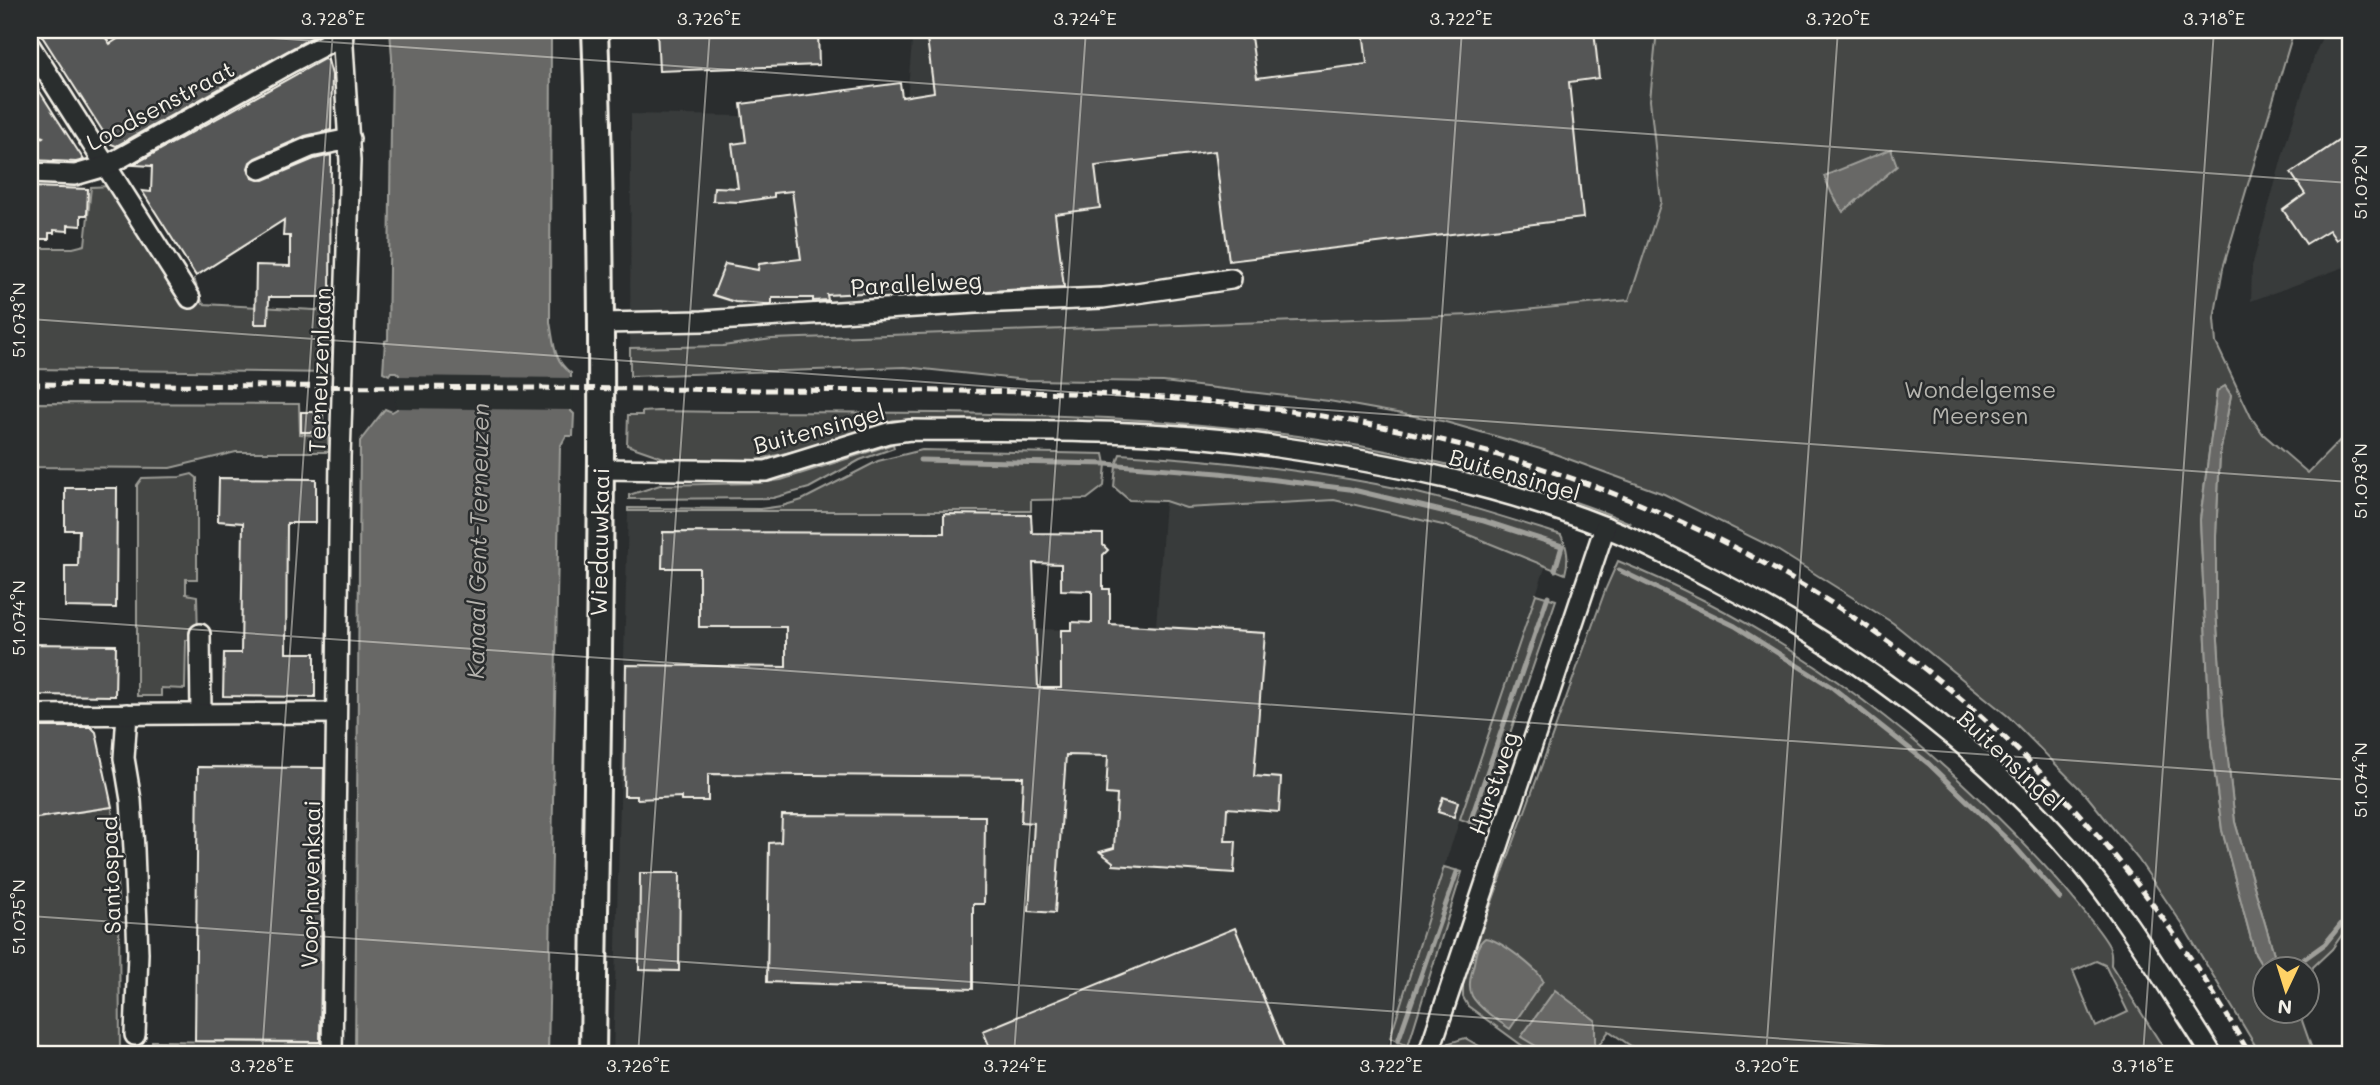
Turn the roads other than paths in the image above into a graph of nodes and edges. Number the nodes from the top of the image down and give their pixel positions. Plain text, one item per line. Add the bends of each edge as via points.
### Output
1 (595, 30) edge
2 (343, 32) edge
3 (30, 46) edge
4 (349, 139) junction
5 (106, 166) junction
6 (260, 169) dead end
7 (30, 173) edge
8 (1231, 279) dead end
9 (190, 298) dead end
10 (601, 323) junction
11 (599, 469) junction
12 (1605, 527) junction
13 (200, 634) dead end
14 (201, 712) junction
15 (336, 713) junction
16 (128, 714) junction
17 (30, 715) edge
18 (135, 1035) dead end
19 (332, 1055) edge
20 (593, 1055) edge
21 (1428, 1055) edge
22 (2212, 1055) edge

1 - 10 main road, Wiedauwkaai
2 - 4 street, Terneuzenlaan
2 - 5 street, Loodsenstraat
3 - 5 street
4 - 6 street via 310,147
4 - 15 street, Terneuzenlaan
5 - 7 street, Loodsenstraat via 75,175
5 - 9 street
8 - 10 street, Parallelweg via 1102,298
10 - 11 main road, Wiedauwkaai
11 - 12 street, Buitensingel via 766,471 910,430 1176,436 1274,446 1390,466 1464,483
11 - 20 main road, Wiedauwkaai
12 - 21 street, Hurstweg
12 - 22 street, Buitensingel via 1768,607 1912,703 2010,788 2084,865
13 - 14 street
14 - 15 street
14 - 16 street
15 - 19 street, Voorhavenkaai
16 - 17 street
16 - 18 street, Santospad via 124,758 134,849

